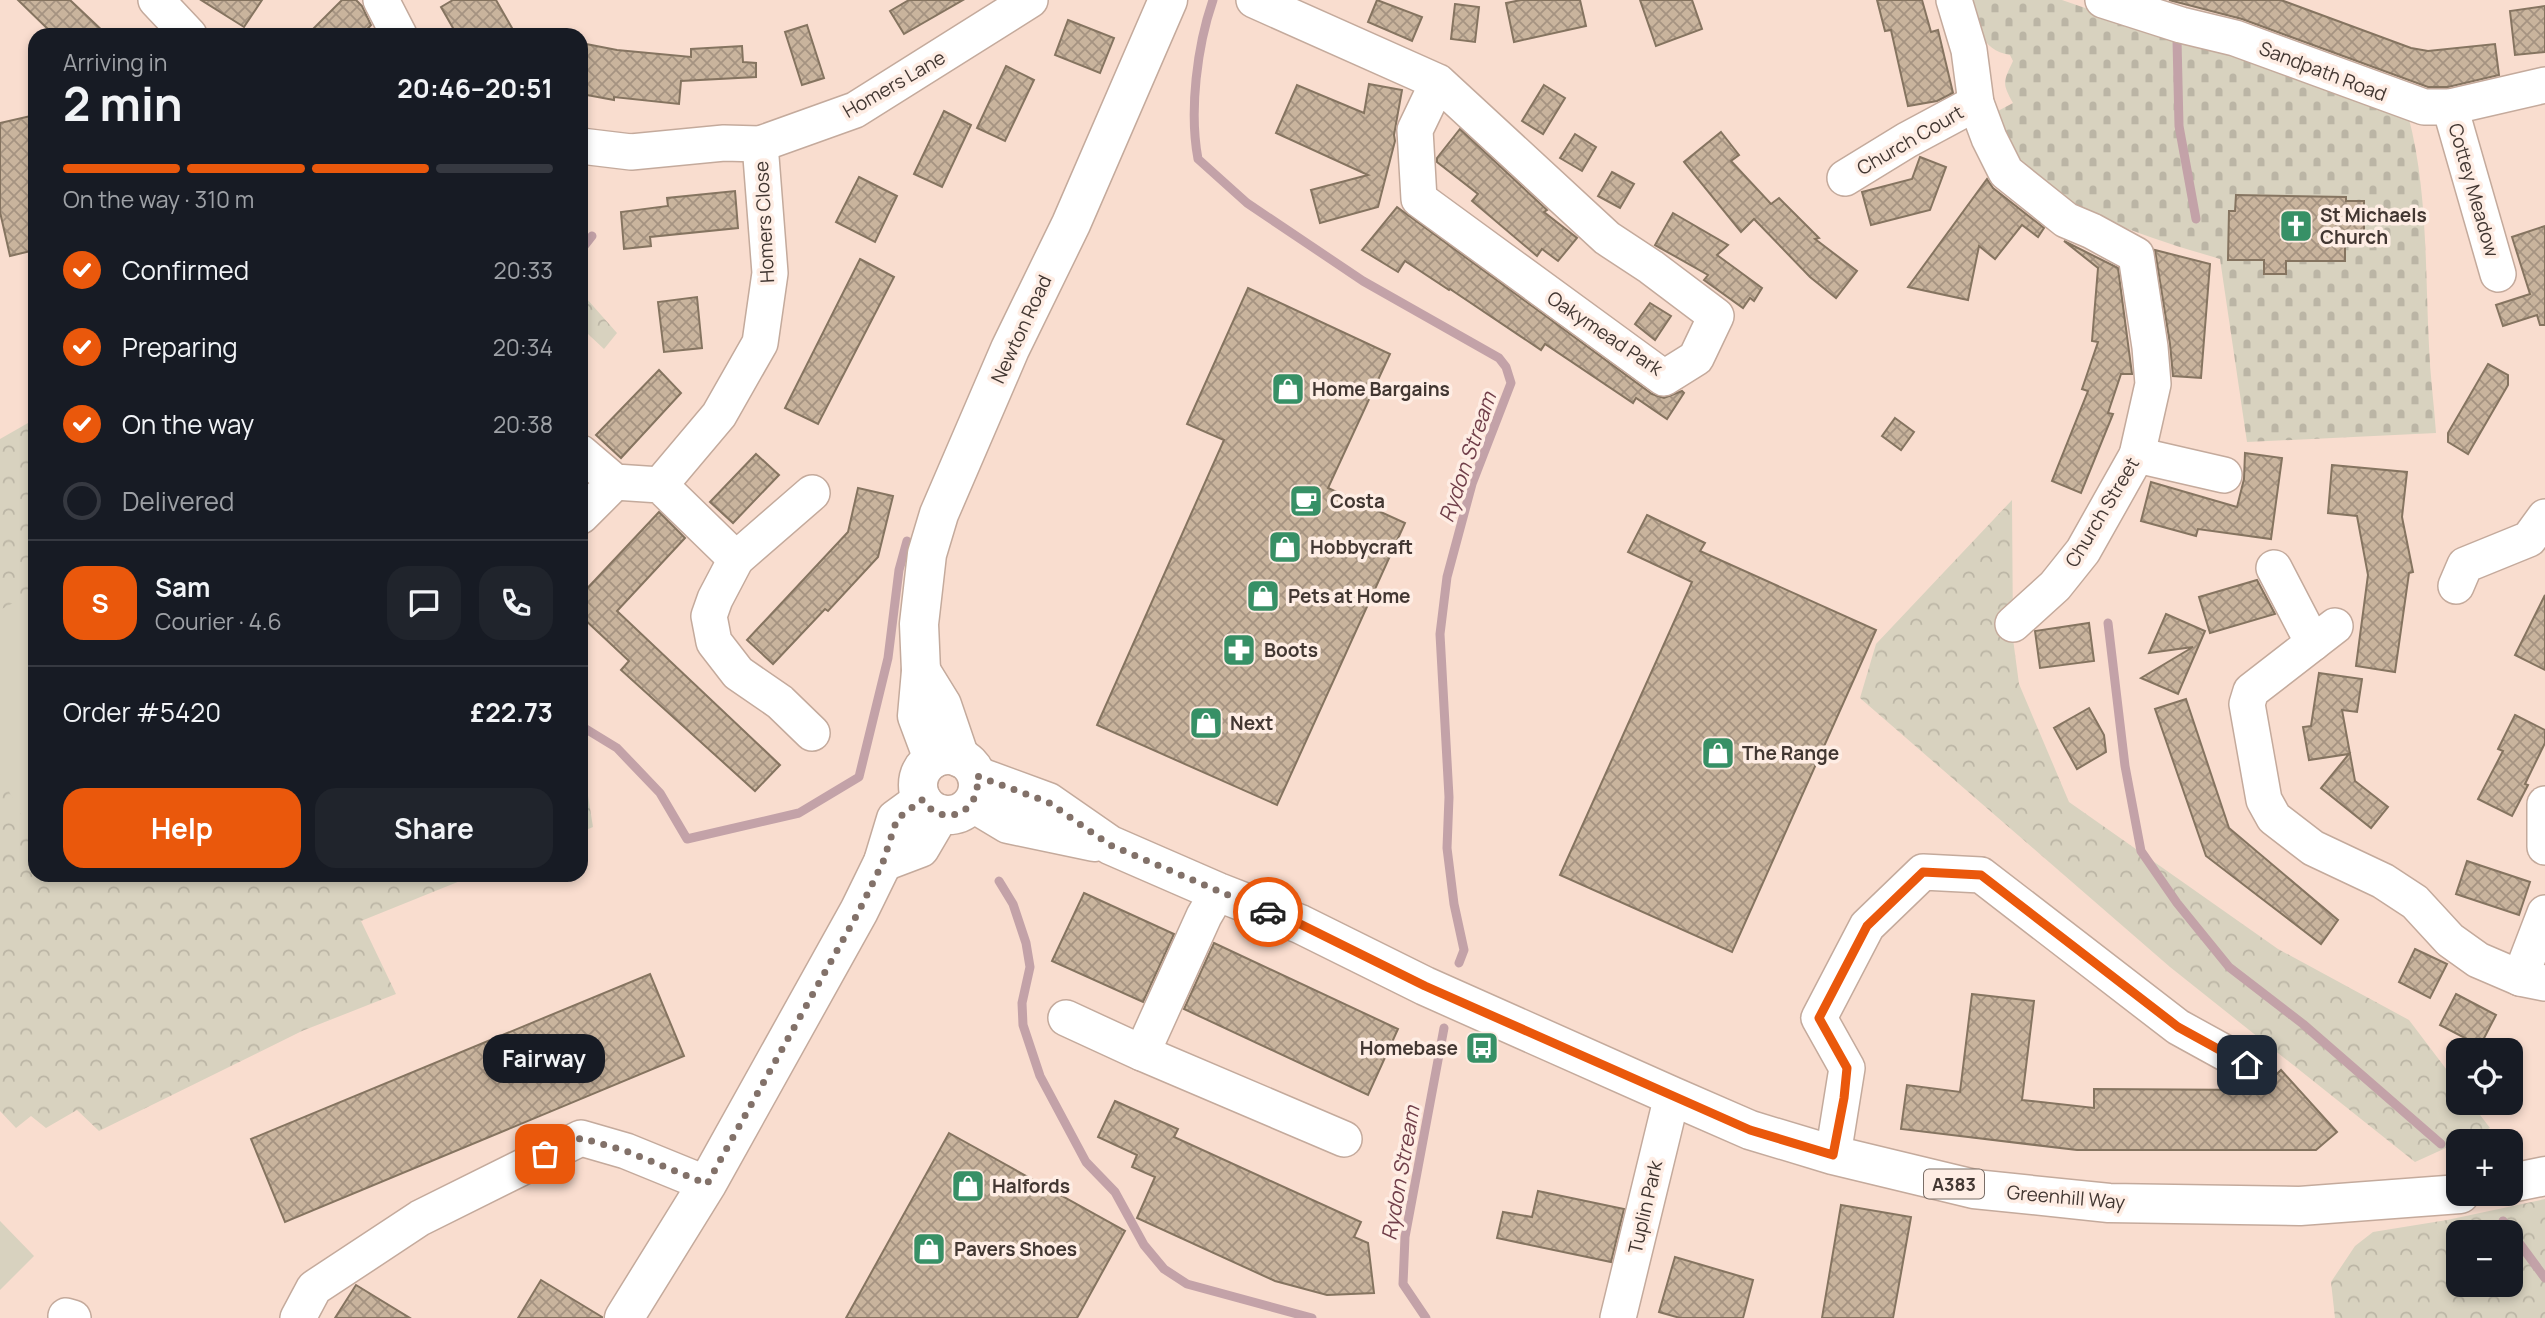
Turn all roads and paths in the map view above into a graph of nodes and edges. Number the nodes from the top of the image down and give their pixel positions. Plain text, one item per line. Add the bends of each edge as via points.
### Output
1 (156, 0) edge
2 (381, 0) edge
3 (1030, 0) edge
4 (1168, 0) edge
5 (1254, 0) edge
6 (1954, 0) edge
7 (2103, 0) edge
8 (2182, 13) edge
9 (182, 28) edge
10 (395, 28) edge
11 (1438, 82) junction
12 (2545, 85) edge
13 (1976, 103) junction
14 (2450, 107) junction
15 (760, 144) junction
16 (588, 147) edge
17 (1845, 178) dead end
18 (2498, 274) dead end
19 (2137, 456) junction
20 (588, 459) edge
21 (2224, 475) dead end
22 (615, 482) junction
23 (660, 485) junction
24 (811, 493) dead end
25 (588, 509) edge
26 (2545, 517) edge
27 (736, 559) junction
28 (2274, 568) dead end
29 (2456, 586) dead end
30 (2013, 624) dead end
31 (811, 733) dead end
32 (951, 785) junction
33 (2545, 804) edge
34 (2545, 847) edge
35 (1218, 892) junction
36 (2545, 913) edge
37 (2533, 981) edge
38 (1066, 1018) dead end
39 (1142, 1054) junction
40 (2247, 1065) dead end
41 (1672, 1096) junction
42 (1344, 1139) dead end
43 (1833, 1155) junction
44 (2545, 1176) edge
45 (2523, 1181) edge
46 (707, 1184) junction
47 (2446, 1195) edge
48 (298, 1318) edge
49 (624, 1318) edge
50 (1618, 1318) edge

1 - 9 street
2 - 10 street
3 - 15 street, Homers Lane via 855,110
4 - 32 main road, Newton Road via 1071,224 1010,349 939,514 927,554 919,624 921,671 942,705
5 - 11 street, Oakymead Park
6 - 13 street, Church Street via 1969,50
7 - 8 street, Sandpath Road
8 - 14 street, Sandpath Road via 2235,38 2407,103
11 - 11 street, Oakymead Park via 1415,130 1419,199 1664,378 1696,358 1716,316 1607,239
12 - 14 street, Sandpath Road
13 - 17 street, Church Court
13 - 19 street, Church Street via 2006,172 2066,220 2136,255 2153,384
14 - 18 street, Cottey Meadow
15 - 16 street, Homers Lane via 631,152
15 - 23 street, Homers Close via 770,273 760,343 719,415
19 - 21 street
19 - 30 street, Church Street via 2084,551 2055,586
20 - 22 street
22 - 23 street
22 - 25 street
23 - 27 street
24 - 27 street
26 - 29 street via 2529,539 2465,565
27 - 31 street via 709,616 714,642 738,673 780,702
28 - 37 street via 2324,634 2251,691 2247,704 2264,800 2274,818 2325,854 2383,881 2414,902 2450,940 2478,960
32 - 35 main road, Greenhill Way / A383 via 1008,824 1110,845
32 - 46 main road via 920,848 883,862
33 - 34 street
35 - 39 street
35 - 41 main road, Greenhill Way / A383 via 1300,924 1425,986
36 - 37 street
38 - 39 street
39 - 42 street
40 - 43 street via 2178,1027 1981,875 1923,872 1867,926 1819,1018 1847,1068
41 - 43 main road, Greenhill Way / A383 via 1750,1130
41 - 50 street, Tuplin Park
43 - 47 main road, Greenhill Way / A383 via 1973,1189 2109,1203 2300,1206
44 - 45 main road
46 - 48 street via 581,1138 420,1218 314,1288
46 - 49 main road

